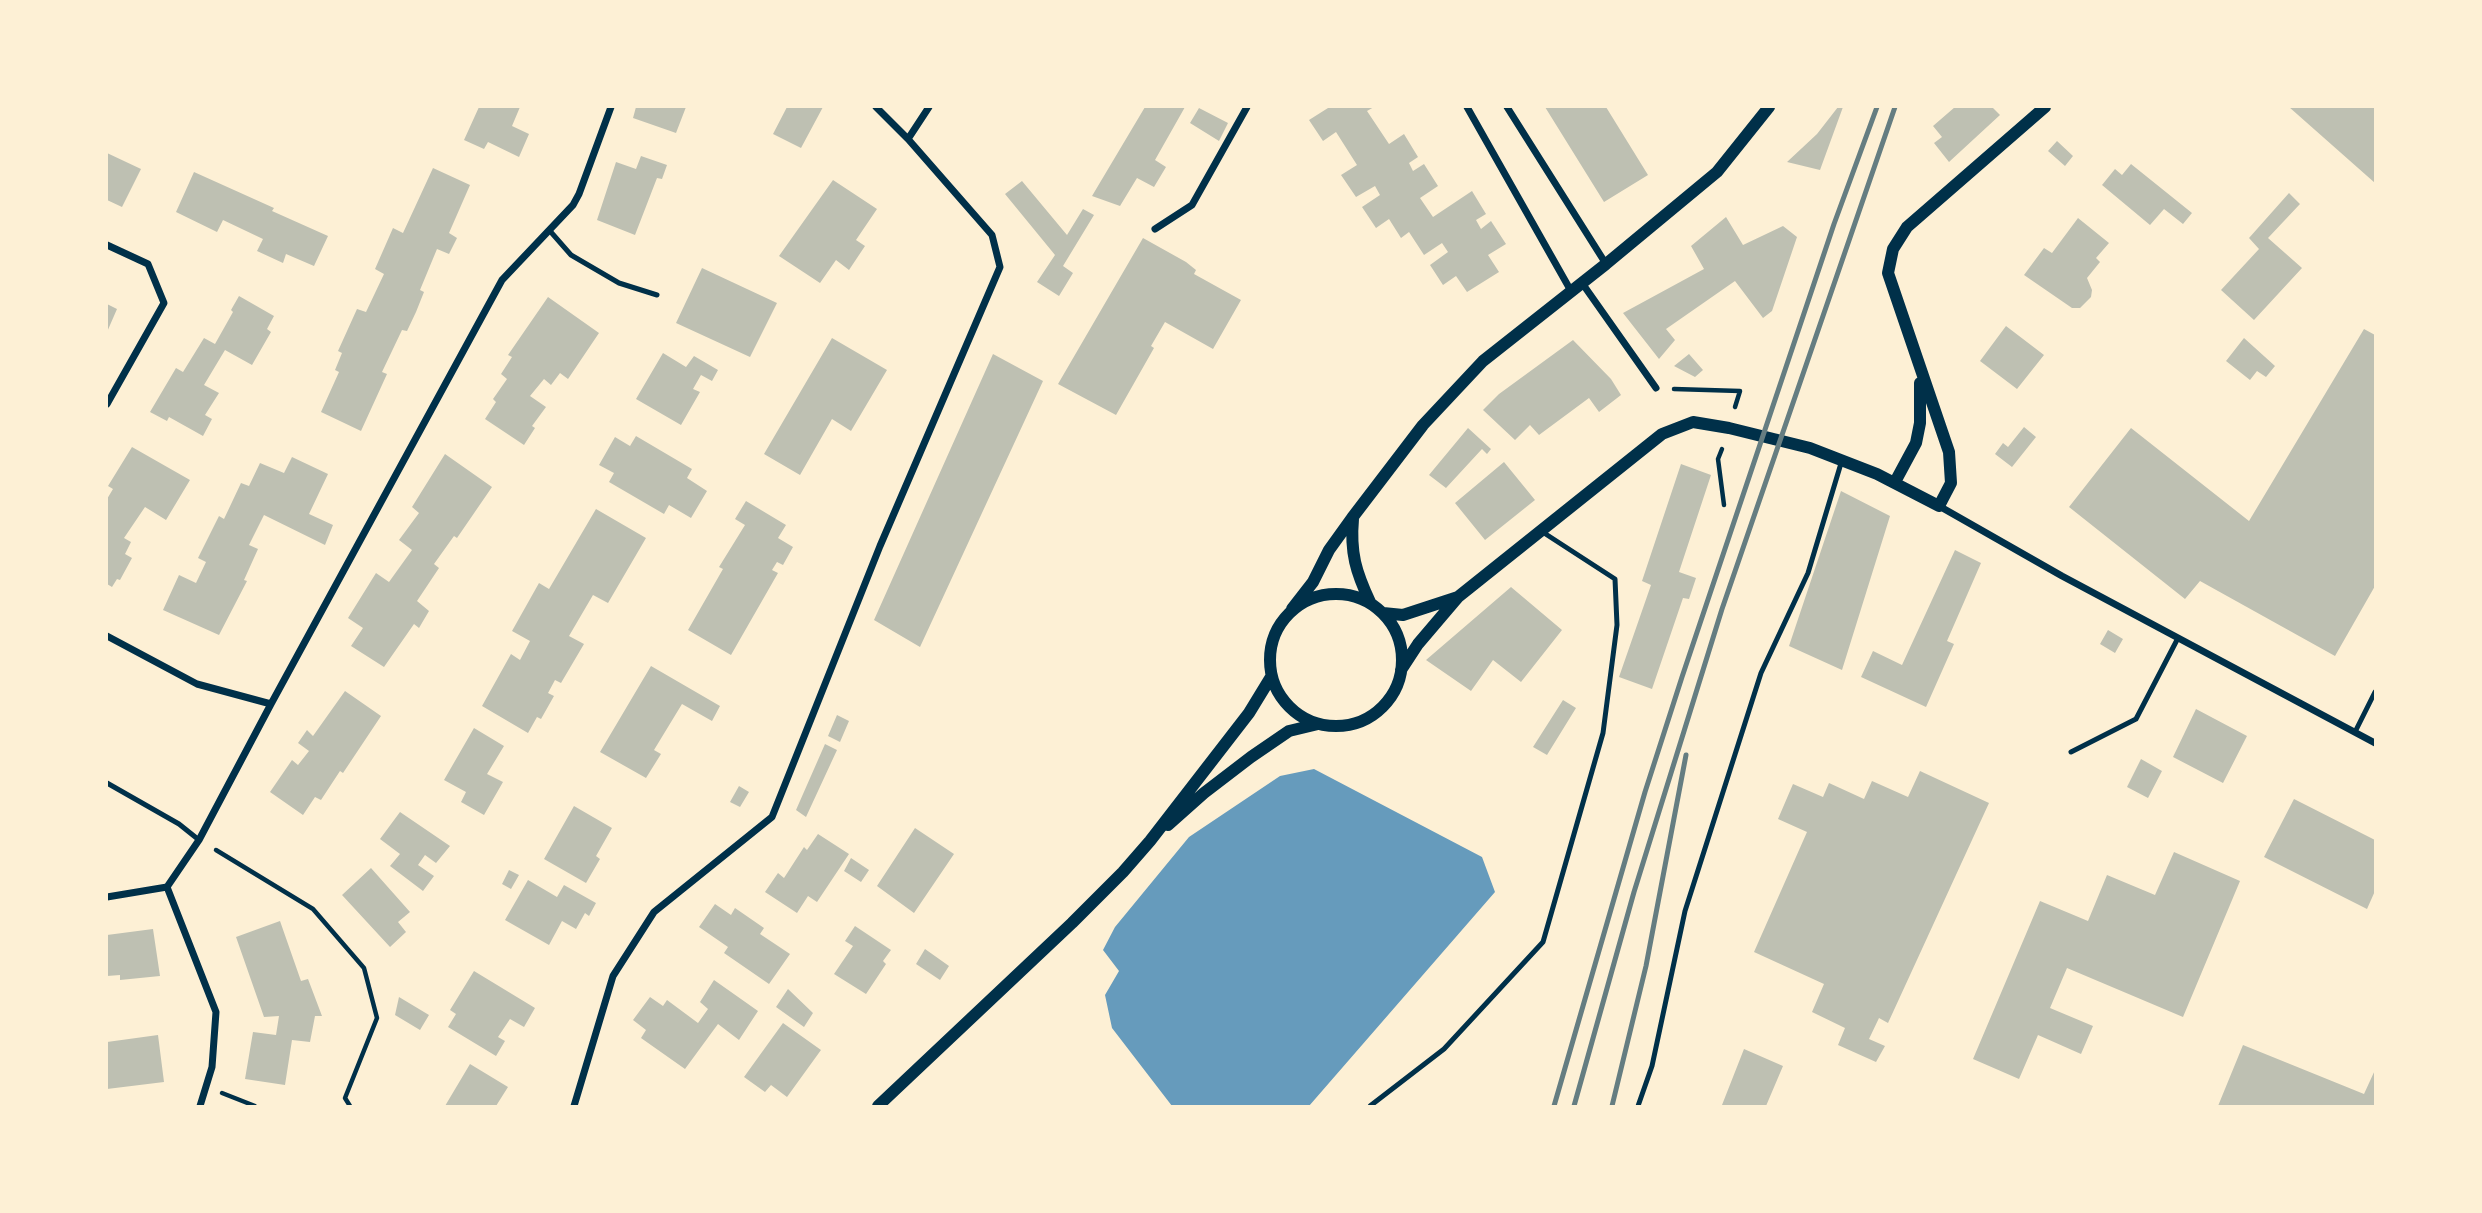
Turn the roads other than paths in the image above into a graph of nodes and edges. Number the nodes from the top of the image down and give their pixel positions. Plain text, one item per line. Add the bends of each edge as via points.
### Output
1 (611, 107) edge
2 (876, 107) edge
3 (929, 107) edge
4 (1247, 107) edge
5 (1467, 107) edge
6 (1507, 107) edge
7 (1769, 107) edge
8 (2045, 107) edge
9 (908, 139) junction
10 (1155, 229) dead end
11 (550, 231) junction
12 (107, 245) edge
13 (1606, 264) junction
14 (1577, 287) junction
15 (657, 295) dead end
16 (1920, 372) junction
17 (1656, 388) road end
18 (107, 404) edge
19 (1842, 459) junction
20 (1895, 482) junction
21 (1939, 506) junction
22 (1353, 519) junction
23 (1541, 531) junction
24 (1458, 597) junction
25 (1370, 602) junction
26 (1292, 609) junction
27 (1383, 613) junction
28 (107, 636) edge
29 (2178, 638) junction
30 (1401, 670) junction
31 (1271, 677) junction
32 (2375, 692) edge
33 (271, 704) junction
34 (1318, 724) junction
35 (2355, 732) junction
36 (2375, 743) edge
37 (2071, 752) dead end
38 (107, 783) edge
39 (199, 840) junction
40 (1150, 841) junction
41 (167, 887) junction
42 (107, 897) edge
43 (200, 1106) edge
44 (574, 1106) edge
45 (878, 1106) edge
46 (1370, 1106) edge
47 (1638, 1106) edge

1 - 11 street via 579,194
2 - 9 street
3 - 9 street
4 - 10 street via 1192,205
5 - 14 street
6 - 13 street
7 - 13 street via 1717,172
8 - 16 street via 1908,227 1893,249 1888,273
9 - 44 street via 992,235 1000,267 880,546 772,817 654,912 613,976
11 - 15 lane via 571,255 619,283
11 - 33 street via 502,280
12 - 18 street via 148,264 164,303
13 - 14 street
14 - 17 street
14 - 22 street via 1483,361 1423,425
16 - 20 street via 1916,443
16 - 21 street via 1949,452 1951,483
19 - 20 street
19 - 23 street via 1693,422 1662,434
19 - 47 lane via 1808,573 1761,673 1685,911 1652,1066
20 - 21 street
21 - 29 street
22 - 25 street via 1351,545
22 - 26 street
23 - 24 street
23 - 46 lane via 1615,579 1617,625 1603,733 1543,942 1444,1049
24 - 27 street via 1403,615
24 - 30 street
25 - 26 street via 1335,593 1310,598
25 - 27 street
26 - 31 street via 1271,642
27 - 30 street via 1399,639
28 - 33 street via 197,684
29 - 35 street
29 - 37 lane via 2136,719
30 - 34 street via 1395,690 1370,717 1350,725
31 - 34 street via 1284,702
31 - 40 street via 1249,713
32 - 35 lane
33 - 39 street
34 - 40 street via 1289,732 1251,757
35 - 36 street
38 - 39 lane
39 - 41 street
40 - 45 street via 1072,923
41 - 42 street
41 - 43 street via 216,1012 212,1067

